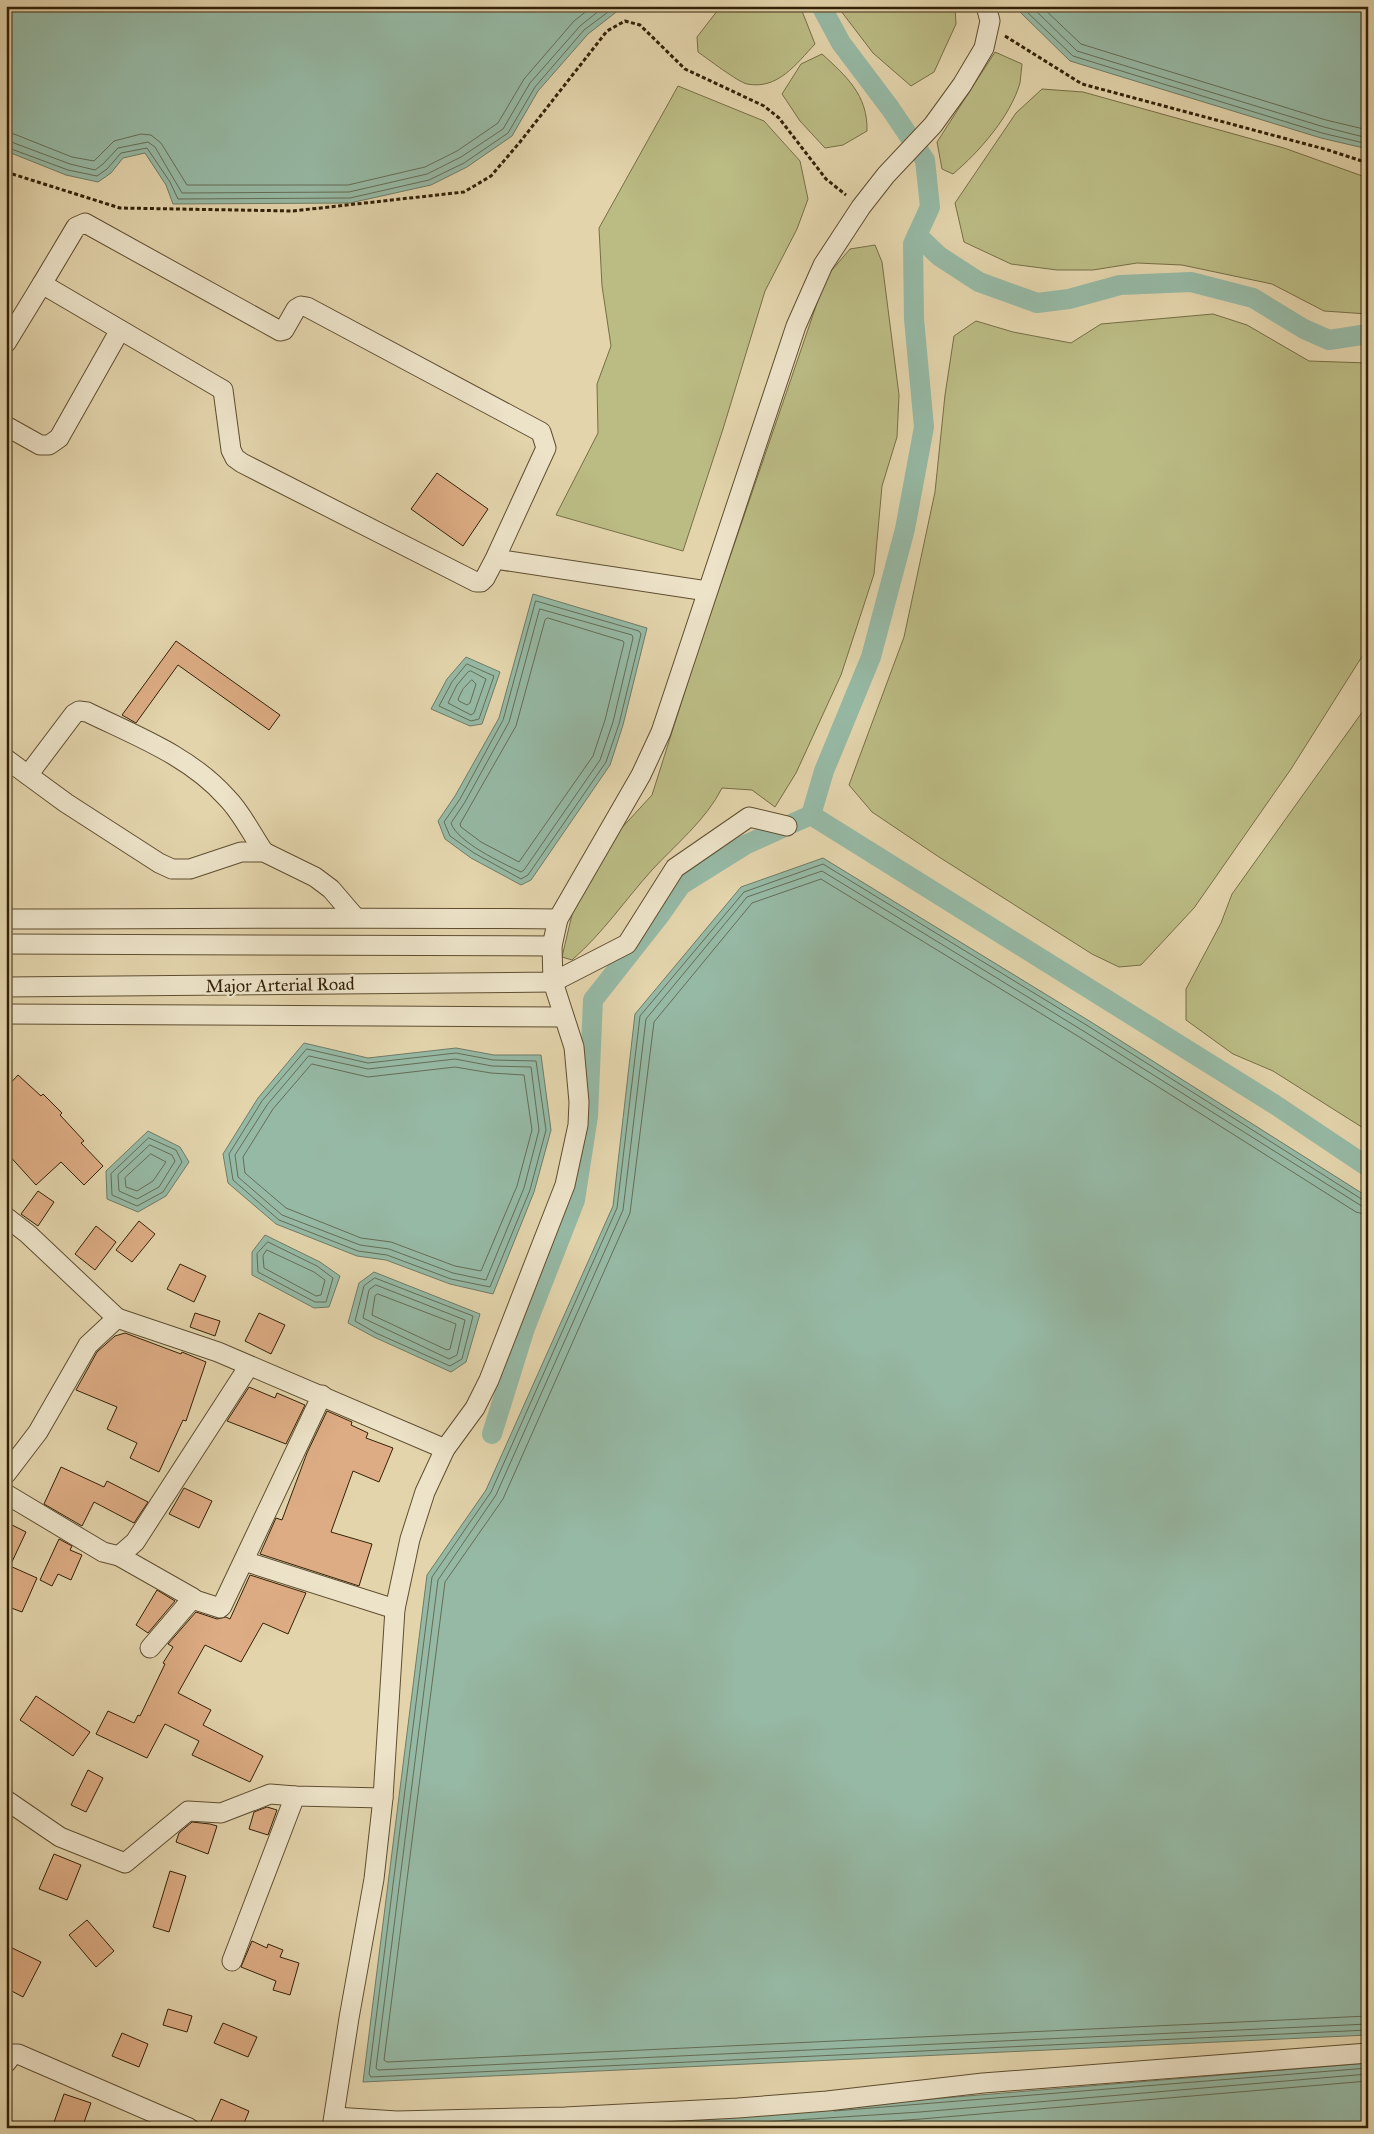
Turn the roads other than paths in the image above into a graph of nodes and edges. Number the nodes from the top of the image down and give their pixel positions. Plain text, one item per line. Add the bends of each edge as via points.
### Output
1 (988, 14) edge
2 (42, 284) junction
3 (120, 330) junction
4 (6, 343) edge
5 (6, 426) edge
6 (495, 559) junction
7 (707, 591) junction
8 (6, 759) edge
9 (28, 775) junction
10 (787, 826) dead end
11 (264, 852) junction
12 (355, 917) junction
13 (558, 919) junction
14 (6, 920) edge
15 (6, 944) edge
16 (552, 946) junction
17 (553, 982) junction
18 (6, 987) edge
19 (6, 1014) edge
20 (564, 1017) junction
21 (6, 1217) edge
22 (117, 1318) junction
23 (249, 1366) junction
24 (322, 1395) junction
25 (445, 1449) junction
26 (6, 1474) edge
27 (6, 1494) edge
28 (118, 1556) junction
29 (244, 1561) junction
30 (193, 1598) junction
31 (395, 1609) junction
32 (150, 1648) dead end
33 (295, 1796) junction
34 (383, 1798) junction
35 (6, 1800) edge
36 (232, 1961) dead end
37 (1368, 2053) edge
38 (6, 2063) edge
39 (334, 2123) edge
40 (189, 2128) edge

1 - 7 street via 984,48 962,86 933,125 861,207 823,266 796,326
2 - 3 street
2 - 4 street
2 - 6 street via 76,226 85,223 280,330 284,330 296,309 307,307 541,432 546,448
3 - 5 street via 58,438 49,445 40,445
3 - 6 street via 223,390 231,450 242,463 476,582 485,578
6 - 7 street
7 - 13 street via 661,732 641,775
8 - 9 street
9 - 11 street via 66,803 172,869 190,869 241,852
9 - 11 street via 74,714 87,712 188,763 209,779 229,799
10 - 17 street via 749,817 675,868 627,944
11 - 12 street via 315,876 331,888
12 - 13 street
12 - 14 street
13 - 16 street
15 - 16 street
16 - 17 street
17 - 18 street, Major Arterial Road
17 - 20 street
19 - 20 street
20 - 25 street via 574,1047 579,1102 578,1125 565,1185 489,1380 475,1408
21 - 22 street
22 - 23 street via 218,1352
22 - 26 street via 88,1345 38,1432
23 - 24 street
23 - 28 street via 135,1542
24 - 25 street
24 - 29 street
25 - 31 street via 410,1538
27 - 28 street via 103,1552
28 - 30 street
29 - 30 street via 220,1608
29 - 31 street
30 - 32 street
31 - 34 street
33 - 34 street
33 - 35 street via 264,1794 221,1813 188,1811 125,1863 60,1837
33 - 36 street
34 - 39 street via 374,1879
37 - 39 street via 993,2082 738,2108 564,2117
38 - 40 street via 13,2054 18,2054

